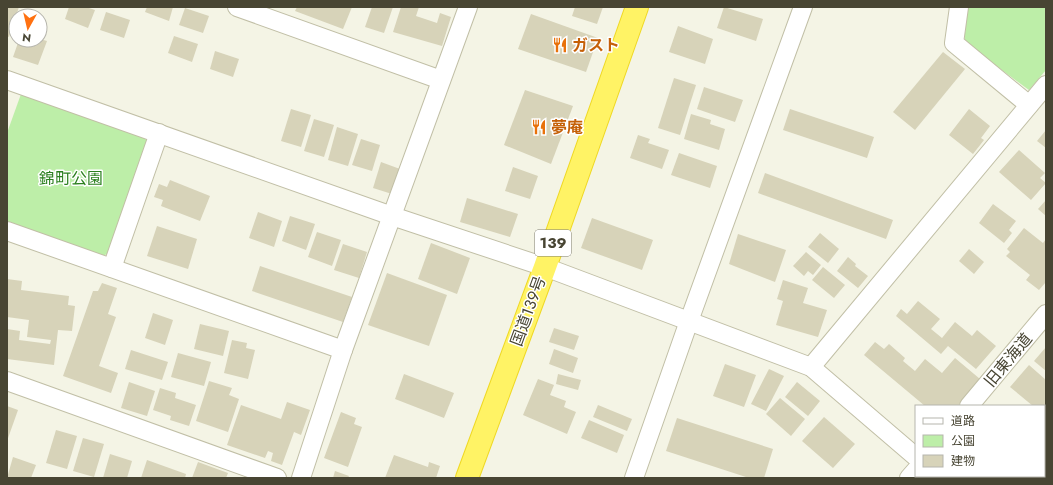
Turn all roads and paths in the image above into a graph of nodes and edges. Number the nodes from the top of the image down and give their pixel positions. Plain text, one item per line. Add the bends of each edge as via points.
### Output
1 (237, 7) edge
2 (468, 7) edge
3 (637, 7) edge
4 (803, 7) edge
5 (959, 7) edge
6 (282, 14) edge
7 (7, 80) edge
8 (441, 80) junction
9 (1046, 85) edge
10 (1029, 105) junction
11 (159, 133) junction
12 (392, 216) junction
13 (7, 231) edge
14 (544, 267) junction
15 (112, 268) junction
16 (1046, 314) edge
17 (689, 321) junction
18 (343, 350) junction
19 (811, 367) junction
20 (7, 381) edge
21 (971, 405) edge
22 (915, 456) edge
23 (277, 478) edge
24 (301, 478) edge
25 (467, 478) edge
26 (634, 478) edge

1 - 6 street
2 - 8 street
3 - 14 highway, 国道139号 / 139
4 - 17 street
5 - 10 street via 954,44
6 - 8 street
7 - 11 street
8 - 12 street
9 - 10 street
10 - 19 street
11 - 12 street
11 - 15 street
12 - 14 street
12 - 18 street
13 - 15 street
14 - 17 street
14 - 25 highway, 国道139号 / 139
15 - 18 street
16 - 21 street, 旧東海道
17 - 19 street
17 - 26 street
18 - 24 street
19 - 22 street
20 - 23 street

